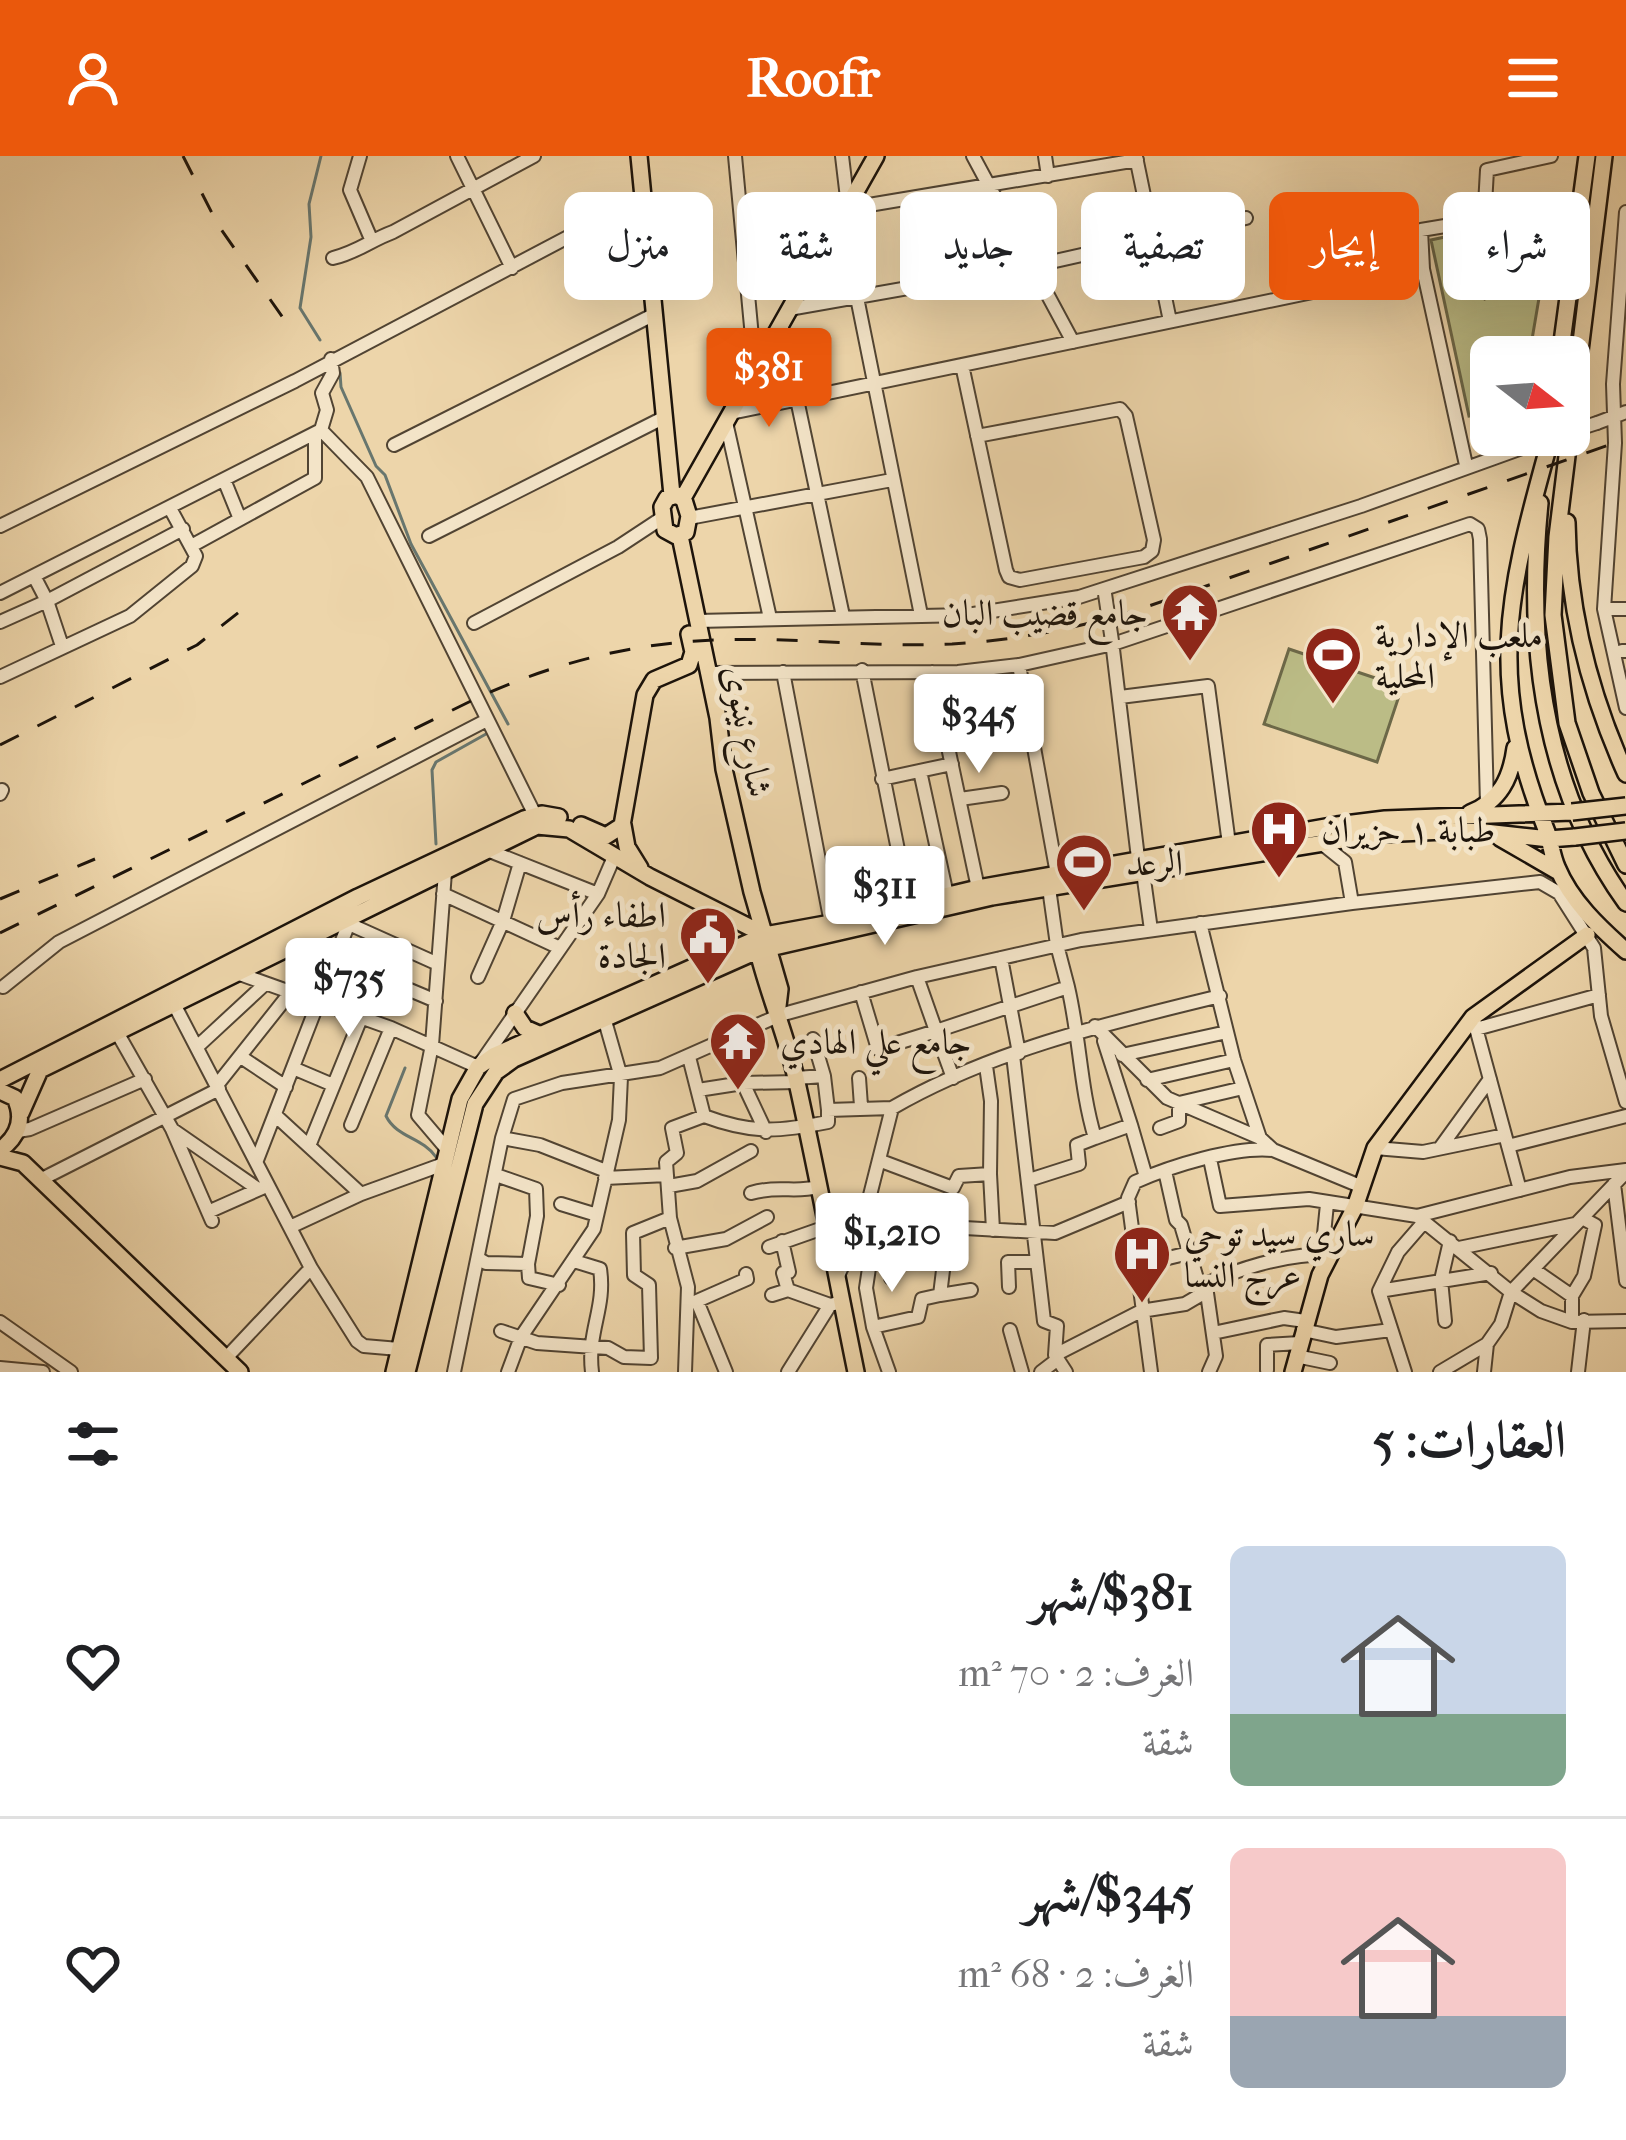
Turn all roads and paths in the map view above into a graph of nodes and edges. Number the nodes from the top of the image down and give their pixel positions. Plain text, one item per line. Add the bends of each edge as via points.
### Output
1 (360, 156) edge
2 (457, 156) edge
3 (534, 156) edge
4 (640, 156) edge
5 (735, 156) edge
6 (842, 156) edge
7 (876, 156) edge
8 (973, 156) edge
9 (1045, 156) edge
10 (1551, 156) edge
11 (1587, 156) edge
12 (1604, 156) edge
13 (1137, 158) edge
14 (1048, 176) junction
15 (989, 185) junction
16 (474, 190) junction
17 (643, 192) edge
18 (850, 192) edge
19 (858, 192) edge
20 (993, 192) edge
21 (1143, 192) edge
22 (876, 201) edge
23 (1626, 212) edge
24 (1626, 223) edge
25 (371, 239) junction
26 (564, 240) edge
27 (332, 258) dead end
28 (512, 268) junction
29 (1423, 269) junction
30 (654, 300) edge
31 (795, 300) edge
32 (857, 300) joint
33 (1051, 300) edge
34 (1165, 300) edge
35 (655, 314) junction
36 (785, 316) junction
37 (1170, 321) junction
38 (1563, 336) edge
39 (1073, 342) junction
40 (332, 359) junction
41 (962, 365) junction
42 (755, 370) junction
43 (873, 385) junction
44 (799, 400) junction
45 (1620, 414) edge
46 (664, 417) junction
47 (728, 417) junction
48 (1590, 425) edge
49 (318, 432) junction
50 (977, 436) junction
51 (394, 445) dead end
52 (1497, 456) edge
53 (1541, 456) edge
54 (1543, 456) edge
55 (1466, 465) junction
56 (1567, 469) junction
57 (892, 480) junction
58 (225, 482) junction
59 (1626, 486) edge
60 (1610, 491) junction
61 (820, 495) junction
62 (677, 496) junction
63 (747, 509) junction
64 (171, 510) junction
65 (689, 518) junction
66 (240, 519) junction
67 (0, 526) edge
68 (183, 529) junction
69 (670, 530) junction
70 (429, 536) dead end
71 (193, 545) junction
72 (1073, 570) junction
73 (34, 576) junction
74 (1105, 592) junction
75 (0, 593) edge
76 (1079, 597) junction
77 (47, 601) junction
78 (1604, 609) junction
79 (1626, 609) edge
80 (921, 615) junction
81 (844, 616) junction
82 (770, 618) junction
83 (697, 621) junction
84 (0, 622) edge
85 (474, 622) dead end
86 (1112, 642) junction
87 (62, 646) junction
88 (1019, 665) junction
89 (862, 670) junction
90 (682, 671) junction
91 (783, 672) junction
92 (932, 672) junction
93 (708, 673) junction
94 (0, 677) edge
95 (1120, 697) junction
96 (1625, 701) edge
97 (488, 720) junction
98 (718, 729) junction
99 (1515, 739) junction
100 (1621, 758) edge
101 (952, 764) junction
102 (920, 771) junction
103 (1626, 774) edge
104 (882, 779) junction
105 (1002, 793) dead end
106 (960, 799) junction
107 (1487, 804) junction
108 (1626, 806) edge
109 (1572, 812) junction
110 (1538, 814) junction
111 (535, 815) junction
112 (1461, 816) junction
113 (556, 820) junction
114 (623, 825) junction
115 (1623, 829) edge
116 (1486, 832) junction
117 (1319, 836) junction
118 (1364, 836) junction
119 (1549, 838) junction
120 (1229, 844) junction
121 (487, 850) junction
122 (614, 857) junction
123 (1345, 862) junction
124 (520, 863) junction
125 (1141, 865) junction
126 (1626, 865) edge
127 (445, 872) junction
128 (650, 877) junction
129 (1053, 881) junction
130 (1562, 884) junction
131 (978, 888) junction
132 (443, 894) junction
133 (598, 894) junction
134 (947, 895) junction
135 (358, 897) junction
136 (1352, 903) junction
137 (1626, 903) edge
138 (909, 905) junction
139 (351, 919) junction
140 (503, 921) junction
141 (831, 923) junction
142 (1200, 923) junction
143 (1151, 930) junction
144 (1587, 935) junction
145 (761, 943) junction
146 (1057, 945) junction
147 (560, 948) junction
148 (1626, 951) edge
149 (1001, 958) junction
150 (336, 959) junction
151 (735, 960) junction
152 (437, 964) junction
153 (236, 974) junction
154 (478, 977) dead end
155 (764, 977) junction
156 (917, 977) junction
157 (679, 978) junction
158 (266, 984) junction
159 (3, 987) dead end
160 (1068, 987) junction
161 (861, 992) junction
162 (290, 993) junction
163 (1599, 995) junction
164 (1220, 996) junction
165 (436, 1001) junction
166 (318, 1003) junction
167 (175, 1006) junction
168 (1010, 1006) junction
169 (779, 1011) junction
170 (515, 1013) junction
171 (361, 1018) junction
172 (605, 1021) junction
173 (1474, 1023) junction
174 (391, 1028) junction
175 (936, 1030) junction
176 (1098, 1030) junction
177 (1079, 1031) junction
178 (1227, 1032) junction
179 (118, 1034) junction
180 (541, 1035) junction
181 (813, 1039) dead end
182 (432, 1045) junction
183 (196, 1047) junction
184 (1016, 1054) junction
185 (1122, 1054) junction
186 (242, 1057) junction
187 (689, 1057) junction
188 (1234, 1060) junction
189 (478, 1066) junction
190 (986, 1066) junction
191 (293, 1068) junction
192 (824, 1076) junction
193 (621, 1077) junction
194 (859, 1078) dead end
195 (953, 1078) junction
196 (0, 1079) edge
197 (146, 1079) junction
198 (1490, 1079) junction
199 (796, 1080) junction
200 (1147, 1080) junction
201 (743, 1083) junction
202 (333, 1085) junction
203 (218, 1087) junction
204 (286, 1087) junction
205 (1243, 1088) junction
206 (698, 1090) junction
207 (0, 1091) edge
208 (1626, 1102) edge
209 (1179, 1103) junction
210 (861, 1106) junction
211 (892, 1108) junction
212 (828, 1110) junction
213 (21, 1113) junction
214 (275, 1115) junction
215 (704, 1116) junction
216 (1626, 1116) edge
217 (168, 1123) junction
218 (351, 1125) dead end
219 (1132, 1125) junction
220 (806, 1126) junction
221 (1160, 1127) dead end
222 (766, 1132) junction
223 (16, 1133) junction
224 (502, 1138) junction
225 (1095, 1138) junction
226 (1260, 1138) junction
227 (1507, 1140) junction
228 (309, 1147) junction
229 (446, 1148) junction
230 (1375, 1148) junction
231 (1439, 1149) junction
232 (1274, 1150) junction
233 (751, 1151) dead end
234 (0, 1154) edge
235 (1210, 1159) junction
236 (257, 1160) junction
237 (880, 1162) junction
238 (23, 1163) junction
239 (441, 1165) junction
240 (1165, 1171) junction
241 (1626, 1171) edge
242 (605, 1174) junction
243 (990, 1174) junction
244 (496, 1175) junction
245 (1146, 1177) junction
246 (41, 1179) junction
247 (668, 1180) junction
248 (1029, 1180) junction
249 (1614, 1184) junction
250 (818, 1186) junction
251 (1360, 1186) junction
252 (264, 1188) junction
253 (1520, 1190) junction
254 (751, 1193) dead end
255 (361, 1194) junction
256 (1129, 1202) junction
257 (561, 1204) dead end
258 (1327, 1204) junction
259 (1355, 1207) junction
260 (597, 1215) junction
261 (767, 1217) dead end
262 (670, 1218) junction
263 (824, 1219) junction
264 (1421, 1219) junction
265 (870, 1220) junction
266 (1580, 1221) junction
267 (892, 1224) junction
268 (290, 1226) junction
269 (948, 1228) junction
270 (992, 1230) junction
271 (1034, 1232) junction
272 (1454, 1245) junction
273 (676, 1248) junction
274 (1189, 1253) junction
275 (1327, 1254) junction
276 (479, 1259) junction
277 (847, 1259) junction
278 (574, 1261) junction
279 (1036, 1262) junction
280 (528, 1264) junction
281 (1135, 1266) junction
282 (870, 1267) junction
283 (311, 1268) junction
284 (1533, 1269) junction
285 (1491, 1273) junction
286 (746, 1274) dead end
287 (837, 1278) junction
288 (891, 1278) dead end
289 (1441, 1280) junction
290 (1626, 1281) edge
291 (559, 1285) junction
292 (1009, 1287) dead end
293 (1204, 1289) junction
294 (788, 1290) junction
295 (971, 1290) dead end
296 (1379, 1291) junction
297 (1510, 1292) junction
298 (772, 1294) dead end
299 (940, 1294) junction
300 (1572, 1296) junction
301 (836, 1303) junction
302 (1142, 1311) junction
303 (1445, 1321) dead end
304 (1578, 1321) junction
305 (1626, 1321) edge
306 (0, 1322) edge
307 (873, 1327) junction
308 (1010, 1330) dead end
309 (1391, 1330) junction
310 (502, 1331) dead end
311 (1213, 1333) junction
312 (521, 1336) junction
313 (1299, 1344) edge
314 (1487, 1344) junction
315 (589, 1346) junction
316 (399, 1349) junction
317 (227, 1357) junction
318 (1056, 1357) junction
319 (1330, 1363) dead end
320 (650, 1365) edge
321 (0, 1368) edge
322 (1267, 1370) edge
323 (43, 1372) edge
324 (71, 1372) edge
325 (240, 1372) edge
326 (394, 1372) edge
327 (407, 1372) edge
328 (454, 1372) edge
329 (508, 1372) edge
330 (592, 1372) edge
331 (685, 1372) edge
332 (727, 1372) edge
333 (788, 1372) edge
334 (856, 1372) edge
335 (889, 1372) edge
336 (1022, 1372) edge
337 (1041, 1372) edge
338 (1066, 1372) edge
339 (1151, 1372) edge
340 (1209, 1372) edge
341 (1405, 1372) edge
342 (1440, 1372) edge
343 (1484, 1372) edge
344 (1578, 1372) edge

1 - 25 street via 350,190
2 - 16 street
3 - 16 street
4 - 17 main road
5 - 42 street
6 - 18 street
7 - 19 main road
8 - 15 street
9 - 14 street
10 - 29 street via 1487,170 1485,205 1474,221 1420,230
11 - 38 main road
12 - 56 main road
13 - 14 street
13 - 21 street
14 - 15 street
15 - 20 street
15 - 22 street
16 - 25 street
16 - 28 street
23 - 24 street
24 - 45 street via 1613,384
25 - 27 street
26 - 28 street
28 - 40 street
29 - 37 street
29 - 55 street
30 - 35 main road
31 - 36 main road
32 - 36 street
32 - 43 street
33 - 39 street
34 - 37 street
35 - 46 main road
35 - 51 street
36 - 42 main road
36 - 44 street
37 - 39 street
39 - 41 street
40 - 49 street
40 - 67 street
41 - 43 street
41 - 50 street
42 - 47 main road
43 - 44 street
43 - 57 street
44 - 47 street
44 - 61 street
45 - 48 street, bridge
45 - 60 street
46 - 62 main road
46 - 70 street
47 - 62 main road
47 - 63 street
49 - 58 street
49 - 66 street via 315,478
49 - 97 street via 368,477
50 - 72 street via 1007,574 1016,580
50 - 72 street via 1112,408 1125,413 1154,548 1144,557
52 - 55 street
53 - 99 main road via 1510,609
54 - 137 main road via 1533,590 1542,694 1570,797
55 - 74 street
56 - 100 main road via 1573,601 1589,679
56 - 126 main road via 1553,587 1560,686 1581,766
57 - 61 street
57 - 80 street
58 - 64 street
58 - 66 street
59 - 60 street
60 - 78 street
61 - 63 street
61 - 81 street
62 - 65 main road
62 - 69 main road via 663,504
63 - 65 street
63 - 82 street
64 - 68 street
64 - 73 street
65 - 69 main road via 688,528
66 - 71 street
68 - 71 street
68 - 77 street
69 - 83 main road, شارع نينوى
69 - 85 street via 618,547
69 - 90 main road via 693,652
71 - 87 street via 192,566 130,616
72 - 76 street
73 - 75 street
73 - 77 street
74 - 76 street
74 - 86 street, bridge
76 - 80 street
77 - 84 street
77 - 87 street
78 - 79 street
78 - 96 street
80 - 81 street
81 - 82 street
82 - 83 street
83 - 93 main road, شارع نينوى
86 - 88 street
86 - 95 street
86 - 107 street via 1470,524 1480,539
87 - 94 street
88 - 92 street
88 - 129 street
89 - 91 street
89 - 92 street
89 - 104 street
90 - 98 main road via 704,683
90 - 114 main road via 660,676 644,695
91 - 93 street
91 - 141 street
92 - 101 street
93 - 98 main road, شارع نينوى
95 - 120 street via 1208,686
95 - 125 street
97 - 111 street
97 - 159 street via 59,942
98 - 145 main road, شارع نينوى
99 - 107 main road via 1510,775
99 - 110 main road
100 - 103 main road
101 - 102 street
101 - 106 street
102 - 104 street
102 - 134 street
104 - 138 street
105 - 106 street
106 - 131 street
107 - 112 main road
108 - 109 main road, bridge
109 - 110 main road
109 - 119 main road
110 - 112 main road
110 - 119 main road
111 - 113 main road
111 - 135 main road
112 - 117 main road via 1385,819
113 - 114 main road via 601,836
113 - 121 main road
113 - 122 main road
114 - 122 main road
114 - 128 main road via 630,854
115 - 119 main road, bridge
116 - 118 main road
116 - 119 main road
116 - 130 main road
117 - 118 main road
117 - 120 main road
117 - 123 street
117 - 125 main road
118 - 123 street
119 - 130 main road
120 - 125 main road
121 - 124 street
121 - 127 main road
122 - 128 main road
122 - 133 street
123 - 136 street
124 - 133 street
124 - 140 street
125 - 129 main road
125 - 143 street
127 - 132 street
127 - 139 main road
128 - 145 main road
129 - 131 main road
129 - 145 main road
129 - 146 street
130 - 136 street
130 - 144 street
130 - 148 main road
131 - 134 main road
132 - 140 street
132 - 152 street
133 - 147 street
134 - 138 main road
135 - 139 street
135 - 196 main road
136 - 142 street
138 - 141 main road
139 - 150 street
139 - 152 street
139 - 153 main road
140 - 147 street
140 - 154 street
141 - 145 main road
142 - 143 street
142 - 164 street
143 - 146 street
144 - 163 street
144 - 173 main road
145 - 151 main road
145 - 155 main road, شارع نينوى
145 - 157 main road
145 - 169 main road, شارع نينوى via 780,989
146 - 149 street
146 - 160 street
147 - 170 street
149 - 156 street
149 - 168 street
150 - 165 street
150 - 166 street
151 - 155 main road
151 - 157 main road
152 - 165 street
153 - 158 street
153 - 167 main road
155 - 169 main road, شارع نينوى
156 - 161 street
156 - 175 street
157 - 172 main road
157 - 180 main road
158 - 162 street
158 - 183 street
160 - 168 street
160 - 177 street
161 - 169 street
161 - 175 street via 878,1049
162 - 166 street
162 - 186 street
163 - 173 street
163 - 208 street
164 - 176 street
164 - 178 street
165 - 182 street
166 - 171 street
166 - 191 street
167 - 179 main road
167 - 183 street
168 - 175 street
168 - 184 street
169 - 187 street
169 - 199 main road, شارع نينوى
170 - 180 main road
170 - 189 street
171 - 174 street
171 - 202 street
172 - 193 street
172 - 327 main road via 514,1059 483,1088
173 - 198 street
173 - 230 main road
174 - 182 street
174 - 218 street
175 - 195 street
176 - 177 street
176 - 185 street
176 - 219 street
177 - 184 street
177 - 225 street via 1082,1092
178 - 185 street
178 - 188 street
179 - 197 street
179 - 213 main road via 40,1070
180 - 189 main road
181 - 192 street
182 - 189 street
182 - 229 street via 418,1115
183 - 203 street
184 - 190 street
184 - 248 street
185 - 200 street
186 - 203 street
186 - 204 street
187 - 193 street
187 - 206 street
188 - 200 street
188 - 205 street
189 - 229 main road
190 - 195 street
190 - 243 street
191 - 202 street
191 - 204 street
192 - 199 street
192 - 212 street
193 - 224 street via 562,1083 514,1099
193 - 242 street
194 - 210 street
195 - 211 street
197 - 217 street
197 - 223 street
198 - 227 street
198 - 231 street
199 - 201 street
199 - 220 main road, شارع نينوى
200 - 209 street
201 - 206 street
201 - 222 street
202 - 228 street
203 - 217 street
203 - 236 street
204 - 214 street
205 - 209 street
205 - 226 street
206 - 215 street
207 - 213 main road via 15,1098
209 - 221 street via 1178,1121
209 - 226 street
210 - 211 street
210 - 212 street
211 - 237 street
212 - 220 street via 828,1121
213 - 223 main road
214 - 228 street
214 - 236 street
215 - 222 street
215 - 247 street via 672,1128 677,1153 666,1162
216 - 227 street
217 - 246 street
217 - 252 street
217 - 252 street via 210,1216
219 - 225 street
219 - 245 street
220 - 222 street
220 - 250 main road, شارع نينوى
223 - 234 main road
223 - 238 main road
224 - 242 street via 540,1144
224 - 244 street
225 - 248 street via 1076,1145 1079,1164
226 - 232 street
227 - 231 street
227 - 253 street
228 - 255 street
229 - 239 main road
230 - 231 street
230 - 251 main road
232 - 235 street
232 - 251 street
233 - 247 street via 697,1181
234 - 238 main road
235 - 240 street
235 - 258 street via 1220,1206
236 - 252 street
237 - 243 street via 953,1187 959,1175
237 - 265 street
238 - 246 main road
239 - 255 street
239 - 316 main road
240 - 245 street
240 - 274 street
241 - 249 street
241 - 253 street
242 - 247 street
242 - 260 street
243 - 270 street
244 - 276 street
244 - 280 street via 536,1189
245 - 256 street via 1135,1181
246 - 317 main road
247 - 262 street
248 - 271 street
249 - 266 street
249 - 290 street
250 - 254 street
250 - 263 main road, شارع نينوى
251 - 259 main road
252 - 268 street
253 - 264 street
255 - 268 street
256 - 271 street via 1055,1233
256 - 281 street
257 - 260 street
258 - 259 street
258 - 275 street
259 - 264 street
259 - 275 main road
260 - 278 street
261 - 273 street via 726,1239
262 - 273 street
262 - 320 street via 633,1233 634,1275 649,1285
263 - 265 street
263 - 287 main road, شارع نينوى
263 - 294 street via 776,1244
264 - 272 street
264 - 296 street
265 - 267 street
265 - 277 street
265 - 282 street
266 - 272 street
266 - 284 street
266 - 300 street via 1595,1225
267 - 269 street
267 - 288 street
268 - 283 street
269 - 270 street
269 - 299 street
270 - 271 street
271 - 279 street
272 - 285 street
272 - 289 street
273 - 331 street via 688,1287
274 - 281 street
274 - 293 street
275 - 293 street via 1284,1258
275 - 313 main road
276 - 280 street
276 - 328 street
277 - 282 street
277 - 287 street
278 - 291 street
278 - 315 street via 600,1269
279 - 292 street via 1008,1262
279 - 318 street via 1044,1322 1058,1326
280 - 291 street via 529,1278
281 - 302 street
282 - 307 street
283 - 316 street via 357,1341
283 - 317 street
284 - 297 street
284 - 300 street
285 - 289 street
285 - 297 street
286 - 332 street via 697,1301
287 - 301 main road, شارع نينوى
289 - 296 street
289 - 303 street
291 - 312 street
293 - 302 street via 1185,1304
293 - 311 street
294 - 298 street
294 - 301 street
295 - 299 street
296 - 309 street
297 - 304 street
297 - 314 street
299 - 307 street via 922,1299 918,1317
300 - 304 street
301 - 333 street
301 - 334 main road, شارع نينوى
302 - 318 street
302 - 339 street
304 - 305 street
304 - 344 street
306 - 324 street
307 - 335 street
308 - 336 street
309 - 313 street
309 - 341 street
310 - 312 street
311 - 313 street via 1284,1318
311 - 340 street
312 - 315 street
312 - 329 street
313 - 319 street
313 - 322 street via 1267,1346
314 - 342 street
314 - 343 street
315 - 320 street
315 - 330 street
316 - 326 main road
317 - 325 main road
318 - 337 street
318 - 338 street
321 - 323 street

